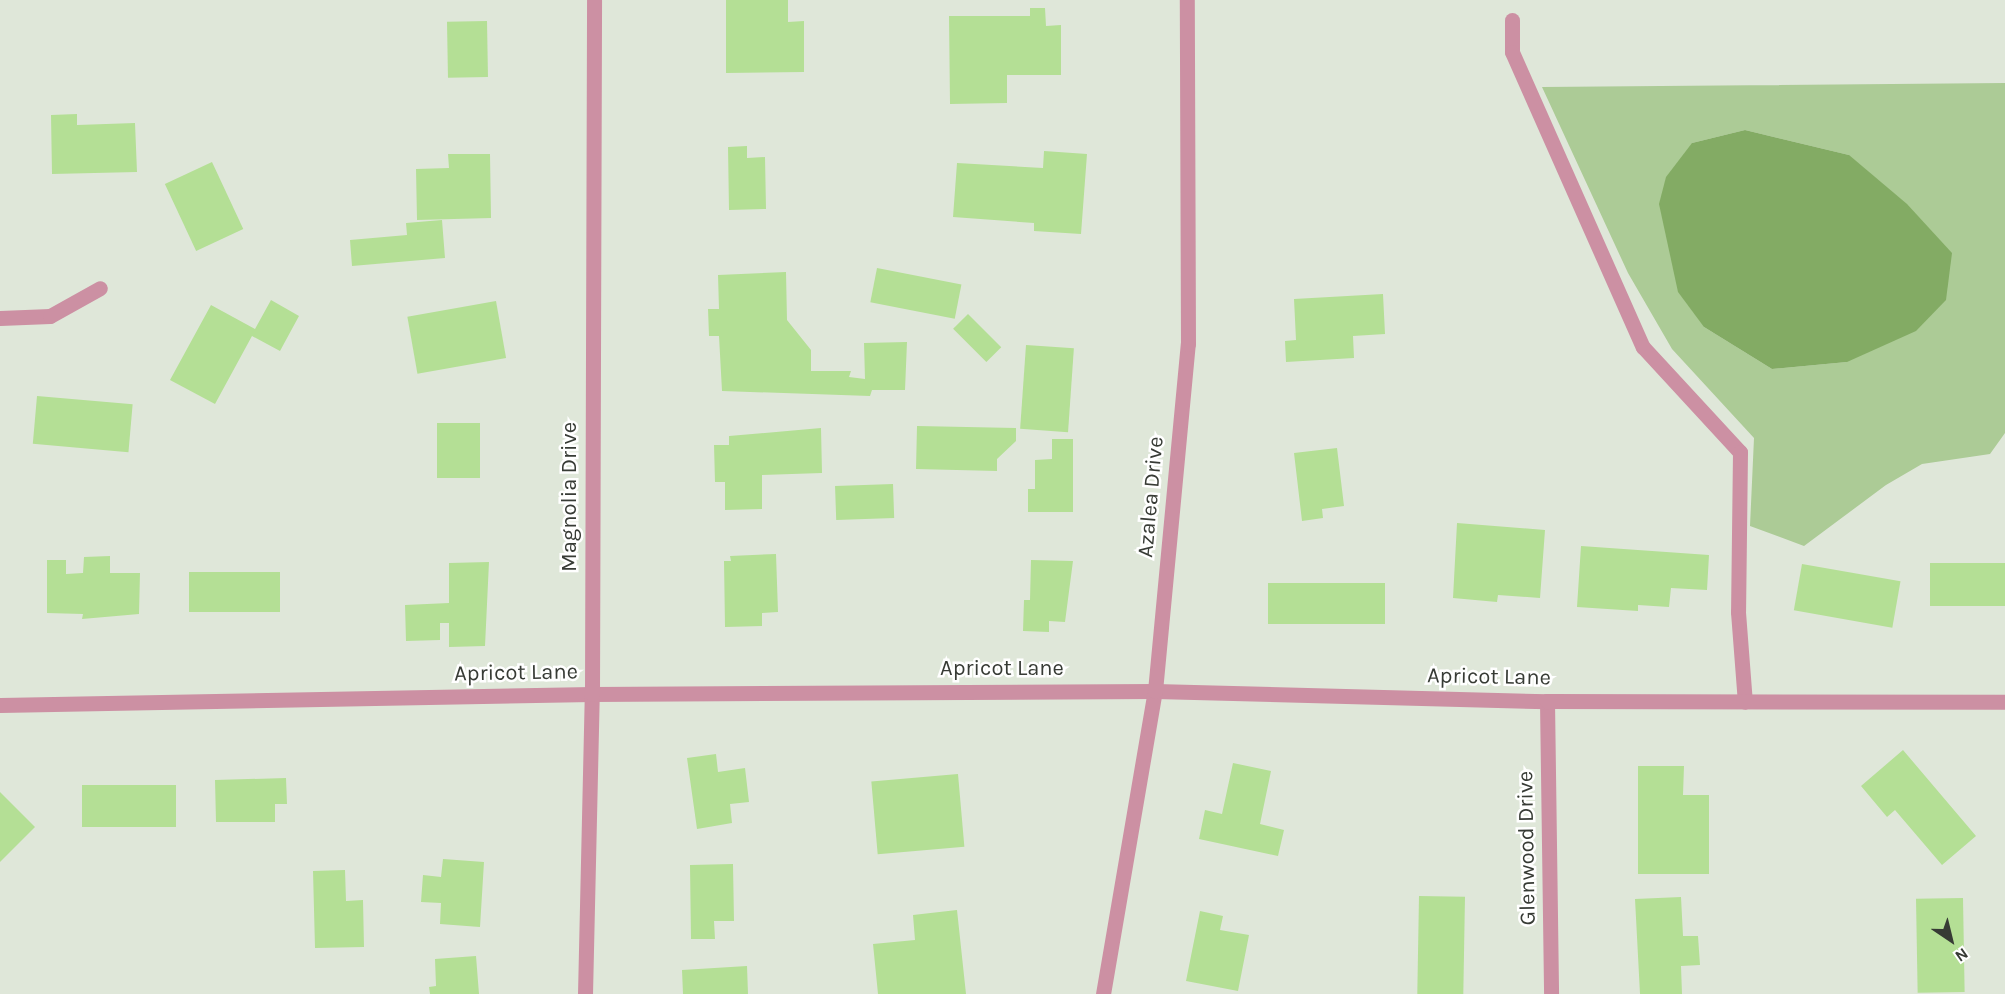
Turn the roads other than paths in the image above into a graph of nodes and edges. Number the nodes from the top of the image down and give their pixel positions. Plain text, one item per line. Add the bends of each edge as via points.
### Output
1 (594, 0) edge
2 (1187, 0) edge
3 (1512, 20) dead end
4 (100, 288) dead end
5 (0, 318) edge
6 (1155, 691) junction
7 (592, 694) junction
8 (1547, 701) junction
9 (1745, 702) junction
10 (2005, 702) edge
11 (0, 705) edge
12 (585, 994) edge
13 (1103, 994) edge
14 (1551, 994) edge

1 - 7 street, Magnolia Drive
2 - 6 street, Azalea Drive via 1188,344
3 - 9 street via 1512,52 1643,347 1740,452 1738,612
4 - 5 street via 50,316
6 - 7 street, Apricot Lane
6 - 8 street, Apricot Lane
6 - 13 street, Azalea Drive
7 - 11 street, Apricot Lane
7 - 12 street, Magnolia Drive
8 - 9 street, Apricot Lane
8 - 14 street, Glenwood Drive
9 - 10 street, Apricot Lane

